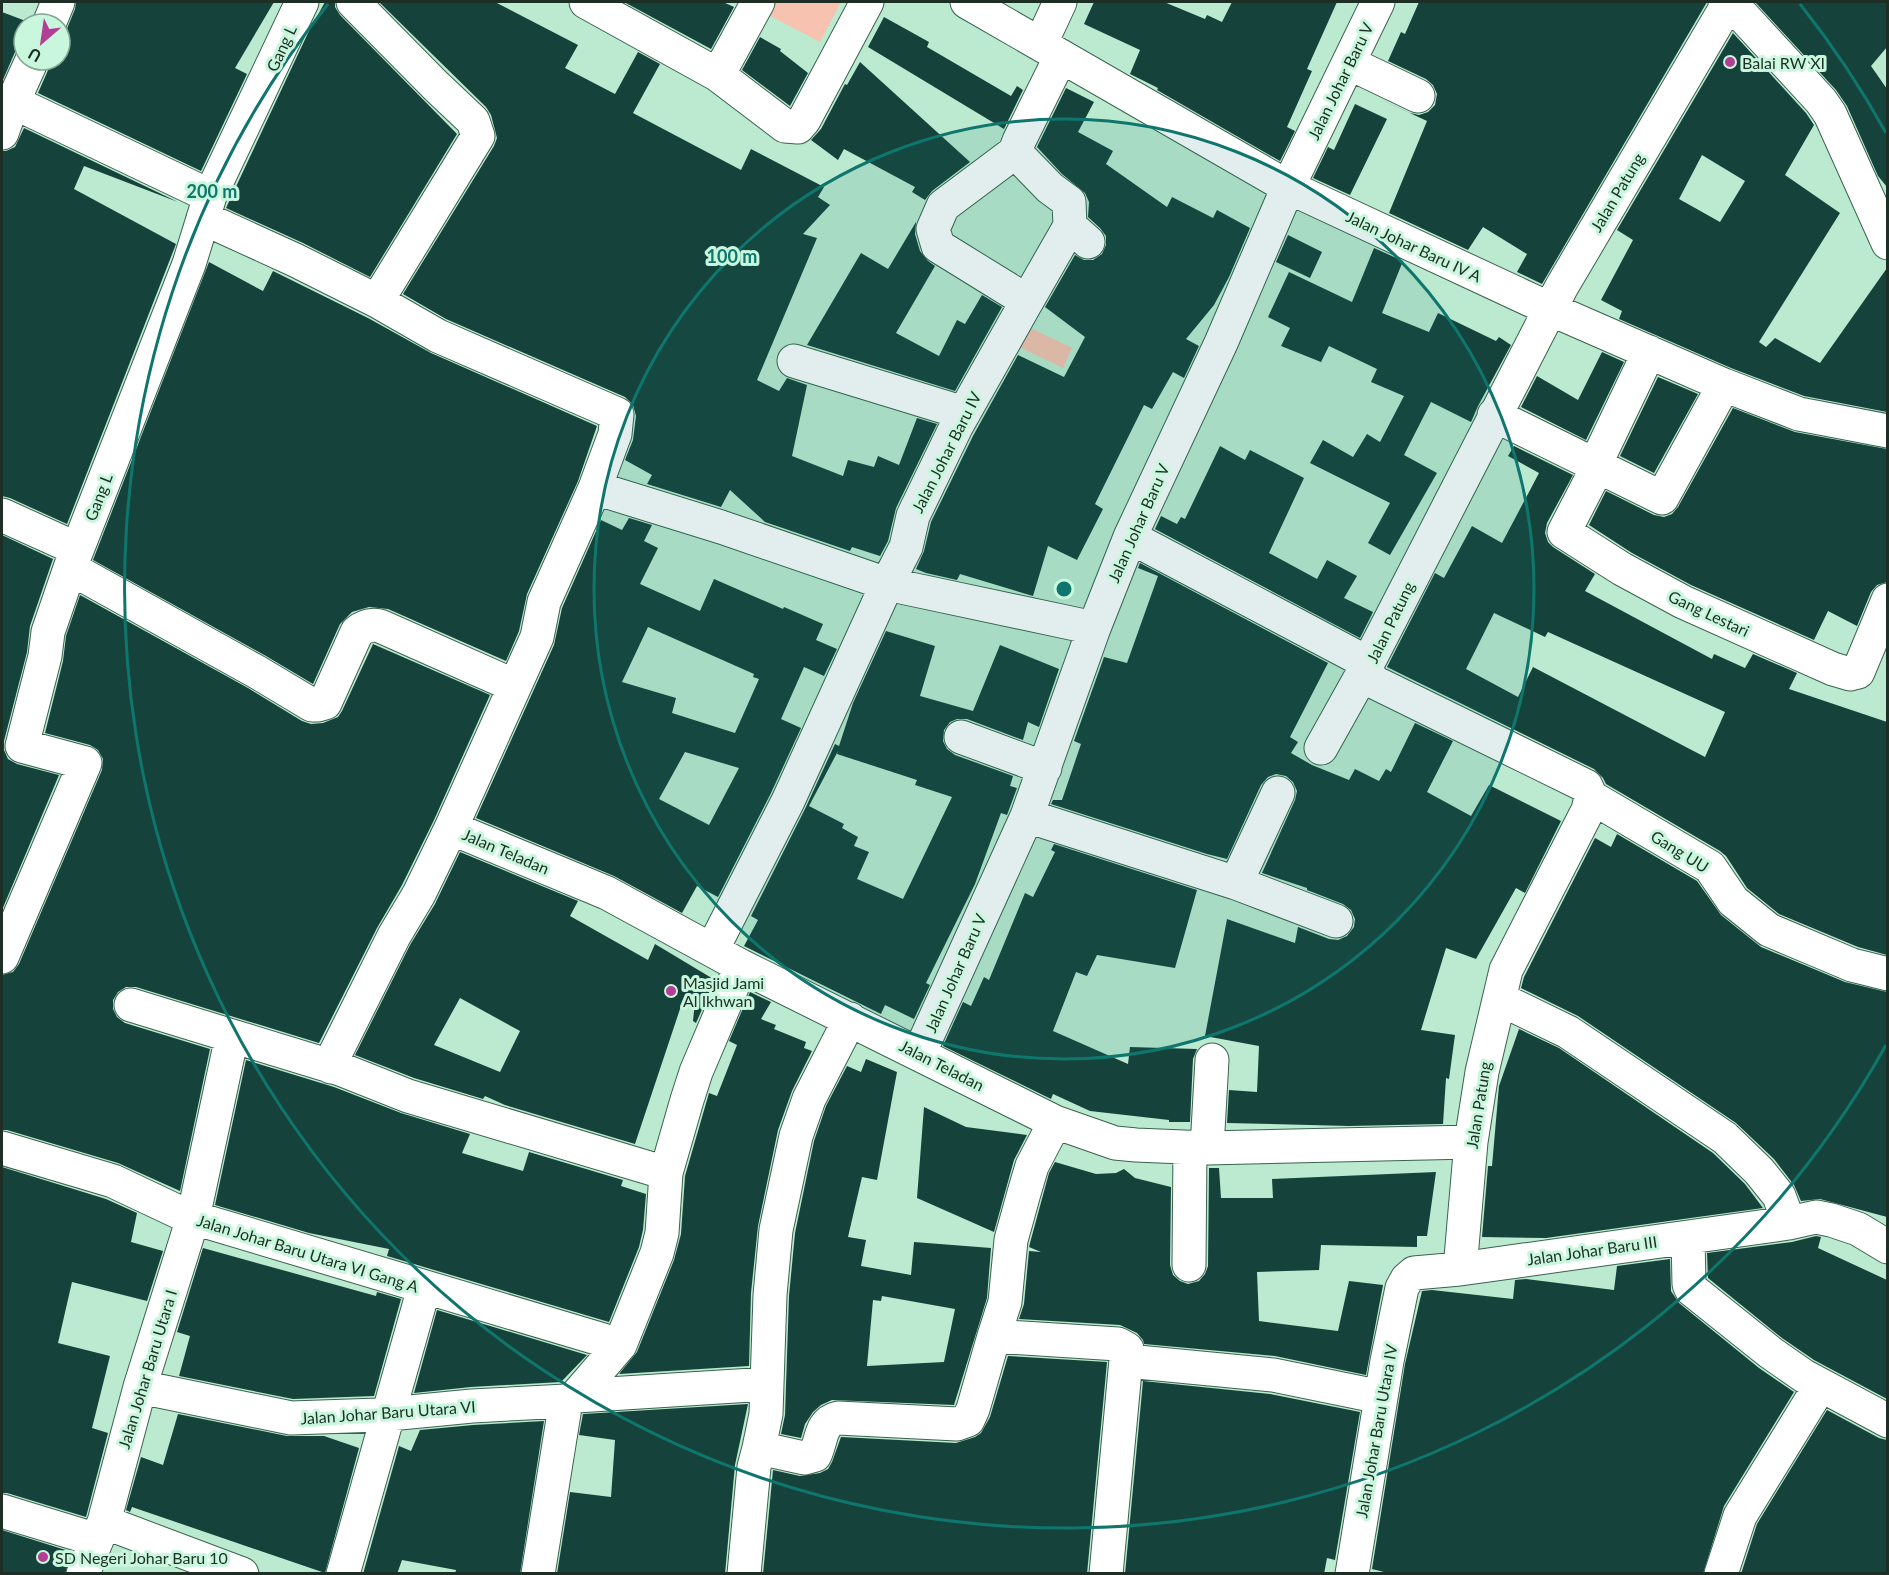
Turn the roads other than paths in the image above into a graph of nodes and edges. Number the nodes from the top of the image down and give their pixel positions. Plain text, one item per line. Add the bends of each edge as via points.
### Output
1 (302, 2) edge
2 (353, 2) edge
3 (586, 2) edge
4 (758, 2) edge
5 (867, 2) edge
6 (967, 2) edge
7 (1060, 2) edge
8 (1378, 2) edge
9 (1737, 6) edge
10 (1051, 49) junction
11 (1349, 63) junction
12 (27, 72) edge
13 (718, 75) junction
14 (1418, 96) dead end
15 (13, 102) junction
16 (2, 133) edge
17 (1015, 153) junction
18 (1288, 187) junction
19 (207, 207) junction
20 (1887, 243) edge
21 (376, 301) junction
22 (1027, 301) junction
23 (1550, 309) junction
24 (1649, 352) junction
25 (794, 362) dead end
26 (1724, 385) junction
27 (964, 412) junction
28 (1494, 415) junction
29 (1887, 431) edge
30 (1595, 465) junction
31 (595, 488) junction
32 (2, 516) edge
33 (1130, 537) junction
34 (74, 559) junction
35 (887, 584) junction
36 (1887, 600) edge
37 (1094, 628) junction
38 (1367, 669) junction
39 (515, 686) junction
40 (961, 737) dead end
41 (1321, 748) dead end
42 (12, 753) edge
43 (1045, 768) junction
44 (1278, 793) dead end
45 (1591, 797) junction
46 (1027, 816) junction
47 (451, 828) junction
48 (1236, 883) junction
49 (1336, 921) dead end
50 (712, 950) junction
51 (2, 957) edge
52 (741, 966) junction
53 (1887, 974) edge
54 (1500, 999) junction
55 (131, 1005) dead end
56 (850, 1019) junction
57 (232, 1036) junction
58 (919, 1054) junction
59 (1212, 1060) dead end
60 (331, 1067) junction
61 (1055, 1122) junction
62 (1471, 1142) junction
63 (2, 1148) edge
64 (1198, 1148) junction
65 (666, 1173) junction
66 (193, 1218) junction
67 (1789, 1223) junction
68 (1688, 1237) junction
69 (1887, 1247) edge
70 (1190, 1265) dead end
71 (1460, 1269) junction
72 (424, 1288) junction
73 (1402, 1288) joint
74 (994, 1336) junction
75 (620, 1345) junction
76 (1127, 1361) junction
77 (767, 1384) junction
78 (1820, 1386) junction
79 (140, 1387) junction
80 (1381, 1397) junction
81 (571, 1398) junction
82 (388, 1414) junction
83 (1887, 1421) edge
84 (759, 1448) junction
85 (2, 1511) edge
86 (100, 1531) junction
87 (83, 1574) edge
88 (242, 1574) edge
89 (343, 1574) edge
90 (538, 1574) edge
91 (744, 1574) edge
92 (1106, 1574) edge
93 (1352, 1574) edge
94 (1721, 1574) edge

1 - 19 street, Gang L
2 - 21 street via 473,121 478,136
3 - 13 street
4 - 13 street
5 - 13 street via 798,127 785,126
6 - 10 street, Jalan Johar Baru IV A
7 - 10 street
8 - 11 street, Jalan Johar Baru V
9 - 20 street via 1830,114
9 - 23 street, Jalan Patung
10 - 17 street
10 - 18 street, Jalan Johar Baru IV A
11 - 14 street
11 - 18 street, Jalan Johar Baru V
12 - 15 street
15 - 16 street
15 - 19 street
17 - 22 street, Jalan Johar Baru IV via 1069,202 1079,234
17 - 22 street via 943,206 933,230 938,246
18 - 23 street, Jalan Johar Baru IV A
18 - 33 street, Jalan Johar Baru V via 1221,343
19 - 21 street via 295,260
19 - 34 street, Gang L via 189,264
21 - 31 street via 438,336 617,414 615,434
22 - 27 street, Jalan Johar Baru IV
23 - 24 street, Jalan Johar Baru IV A
23 - 28 street, Jalan Patung
24 - 26 street, Jalan Johar Baru IV A
24 - 30 street, Gang Lestari
25 - 27 street
26 - 29 street, Jalan Johar Baru IV A via 1799,414
26 - 30 street via 1662,498
27 - 35 street, Jalan Johar Baru IV via 913,516 906,547
28 - 30 street
28 - 38 street, Jalan Patung
30 - 36 street, Gang Lestari via 1564,532 1683,602 1850,674 1858,672
31 - 35 street
31 - 39 street via 544,602 537,637
32 - 34 street
33 - 37 street, Jalan Johar Baru V
33 - 38 street
34 - 39 street via 312,705 325,703 357,632 373,624
34 - 42 street, Gang L
35 - 37 street
35 - 50 street, Jalan Johar Baru IV via 788,801
37 - 43 street, Jalan Johar Baru V
38 - 41 street
38 - 45 street, Jalan Patung via 1376,683 1586,786
39 - 47 street
40 - 43 street
42 - 51 street, Gang L via 86,763
43 - 46 street, Jalan Johar Baru V
44 - 48 street
45 - 53 street, Gang UU via 1710,867 1733,901 1769,930 1852,965
45 - 54 street, Jalan Patung via 1588,810 1506,970
46 - 48 street
46 - 58 street, Jalan Johar Baru V
47 - 50 street, Jalan Teladan via 607,893
47 - 60 street
48 - 49 street
50 - 52 street, Jalan Teladan
52 - 56 street, Jalan Teladan
52 - 65 street via 696,1072
54 - 62 street, Jalan Patung via 1482,1072
54 - 67 street via 1568,1032 1725,1138 1779,1196
55 - 57 street
56 - 58 street, Jalan Teladan
56 - 77 street via 809,1099 788,1171 776,1230
57 - 60 street
57 - 66 street, Jalan Johar Baru Utara I
58 - 61 street, Jalan Teladan
59 - 64 street
60 - 65 street via 408,1096
61 - 64 street, Jalan Teladan via 1115,1143
61 - 74 street via 1032,1166 1024,1193 1011,1240 1005,1302
62 - 64 street, Jalan Teladan
62 - 71 street, Jalan Patung
63 - 66 street, Jalan Johar Baru Utara VI Gang A via 113,1181
64 - 70 street
65 - 75 street via 657,1253
66 - 72 street, Jalan Johar Baru Utara VI Gang A
66 - 79 street, Jalan Johar Baru Utara I
67 - 68 street, Jalan Johar Baru III
67 - 69 street, Jalan Johar Baru III via 1816,1217 1831,1220 1858,1229
68 - 71 street, Jalan Johar Baru III
68 - 78 street via 1691,1289 1771,1353
71 - 73 street, Jalan Johar Baru III via 1414,1273
72 - 75 street, Jalan Johar Baru Utara VI Gang A
72 - 82 street
73 - 80 street, Jalan Johar Baru Utara IV
74 - 76 street via 1118,1344 1127,1349
74 - 84 street via 968,1420 957,1424 838,1418 824,1427 815,1455 804,1458
75 - 81 street
76 - 80 street via 1273,1375
76 - 92 street
77 - 81 street, Jalan Johar Baru Utara VI
77 - 84 street
78 - 83 street
78 - 94 street via 1740,1515
79 - 82 street, Jalan Johar Baru Utara VI via 291,1418
79 - 86 street, Jalan Johar Baru Utara I
80 - 93 street, Jalan Johar Baru Utara IV
81 - 82 street, Jalan Johar Baru Utara VI
81 - 90 street
82 - 89 street
84 - 91 street
85 - 86 street
86 - 87 street, Jalan Johar Baru Utara I
86 - 88 street

